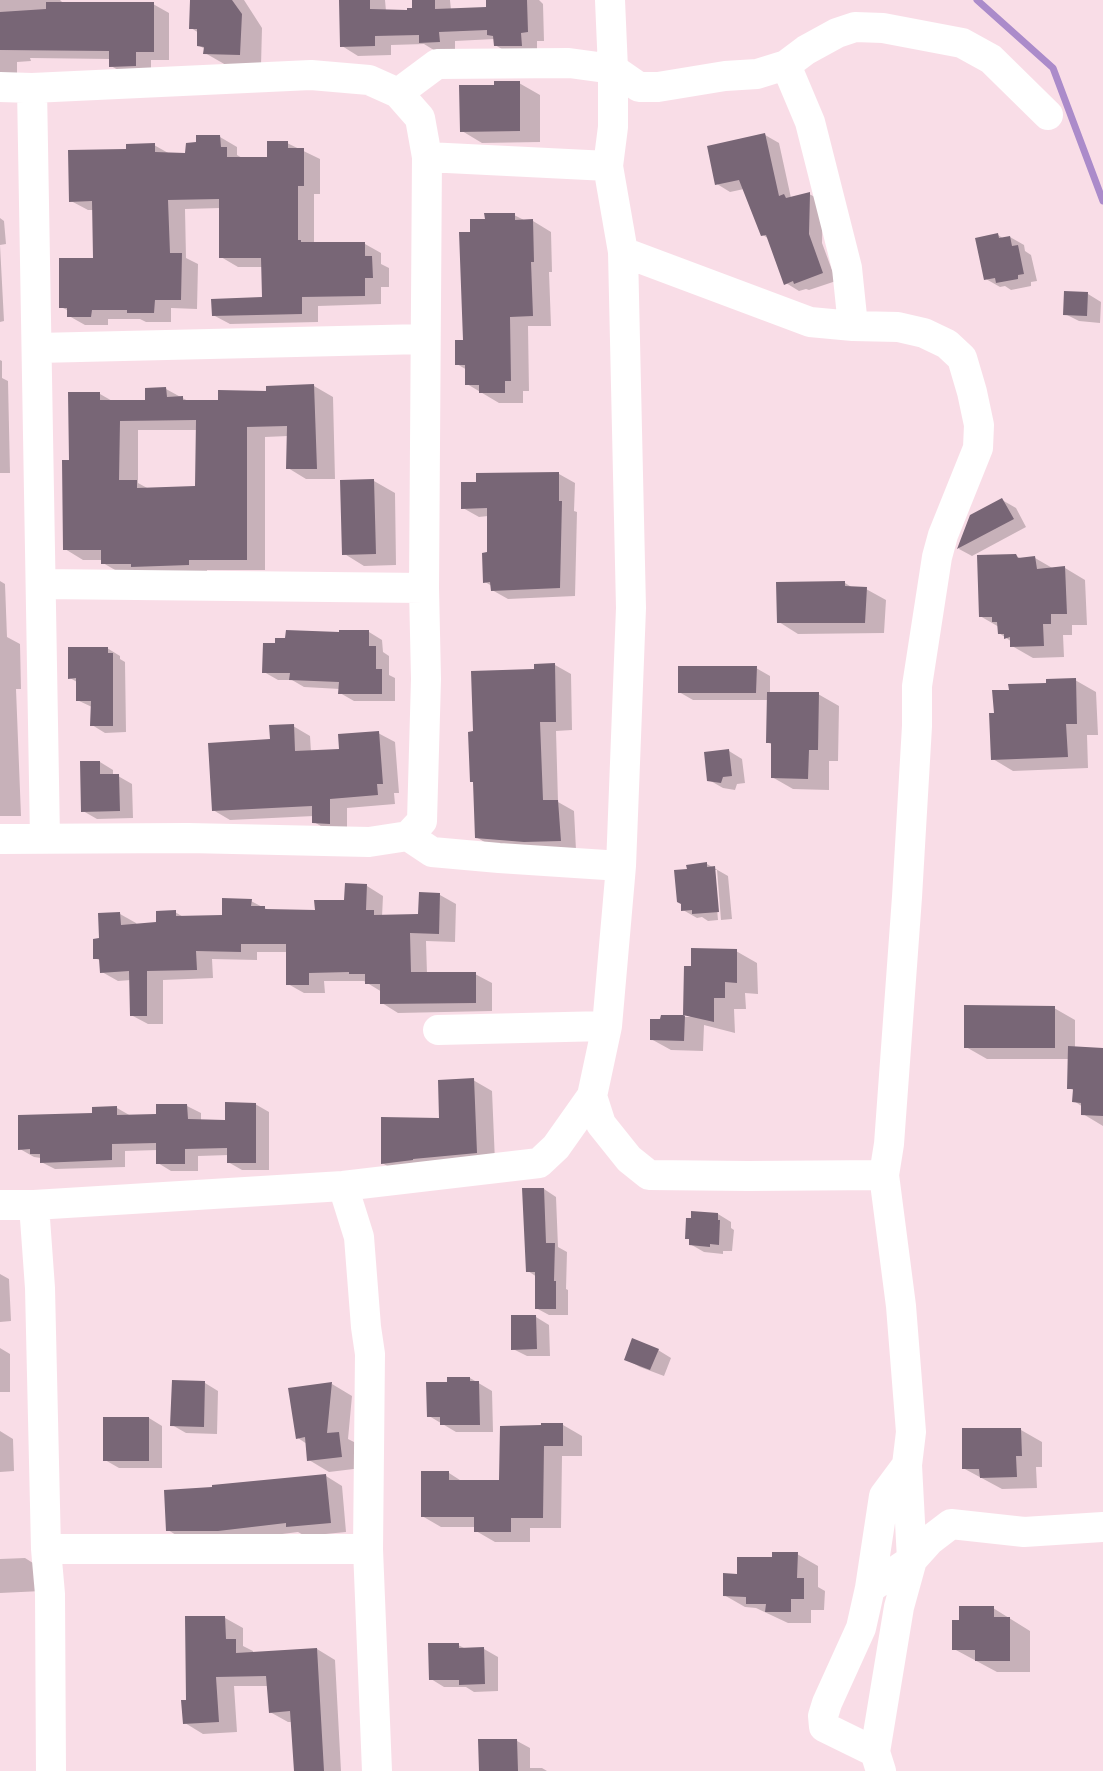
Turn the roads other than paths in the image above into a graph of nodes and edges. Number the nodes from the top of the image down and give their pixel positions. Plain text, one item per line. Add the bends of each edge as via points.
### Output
1 (610, 0) edge
2 (786, 65) junction
3 (613, 69) junction
4 (0, 87) edge
5 (32, 88) junction
6 (398, 93) junction
7 (1048, 115) dead end
8 (427, 157) junction
9 (608, 166) junction
10 (623, 252) junction
11 (853, 327) junction
12 (425, 339) junction
13 (37, 348) junction
14 (41, 584) junction
15 (424, 588) junction
16 (408, 836) junction
17 (45, 838) junction
18 (0, 839) edge
19 (621, 866) junction
20 (607, 1026) junction
21 (438, 1030) dead end
22 (592, 1096) junction
23 (884, 1175) junction
24 (343, 1186) junction
25 (0, 1205) edge
26 (34, 1205) junction
27 (907, 1465) junction
28 (1103, 1527) edge
29 (46, 1549) junction
30 (368, 1549) junction
31 (912, 1560) junction
32 (870, 1588) junction
33 (878, 1761) edge
34 (51, 1771) edge
35 (377, 1771) edge

1 - 3 street
2 - 3 street via 757,74 658,87 639,87
2 - 7 street via 855,27 962,43 991,59
2 - 11 street via 810,122 847,268
3 - 6 street via 569,63 436,64
3 - 9 street
4 - 5 street
5 - 6 street via 310,75 369,80
5 - 13 street
6 - 8 street via 420,118
8 - 9 street
8 - 12 street
9 - 10 street
10 - 11 street via 810,322
10 - 19 street via 631,608
11 - 23 street via 898,327 947,344 962,358 979,425 978,449 937,557 917,686 907,897
12 - 13 street
12 - 15 street
13 - 14 street
14 - 15 street
14 - 17 street
15 - 16 street via 422,821
16 - 17 street via 369,842
16 - 19 street via 432,852
17 - 18 street
19 - 20 street
20 - 21 street
20 - 22 street
22 - 23 street via 601,1124 629,1159 649,1175
22 - 24 street via 539,1163
23 - 27 street via 911,1432
24 - 26 street
24 - 30 street via 359,1237 370,1354
25 - 26 street
26 - 29 street
27 - 31 street
27 - 32 street via 884,1496
28 - 31 street via 1024,1532 951,1524
29 - 30 street
29 - 34 street
30 - 35 street
31 - 32 street
31 - 33 street via 899,1607
32 - 33 street via 861,1628 823,1716 824,1727

